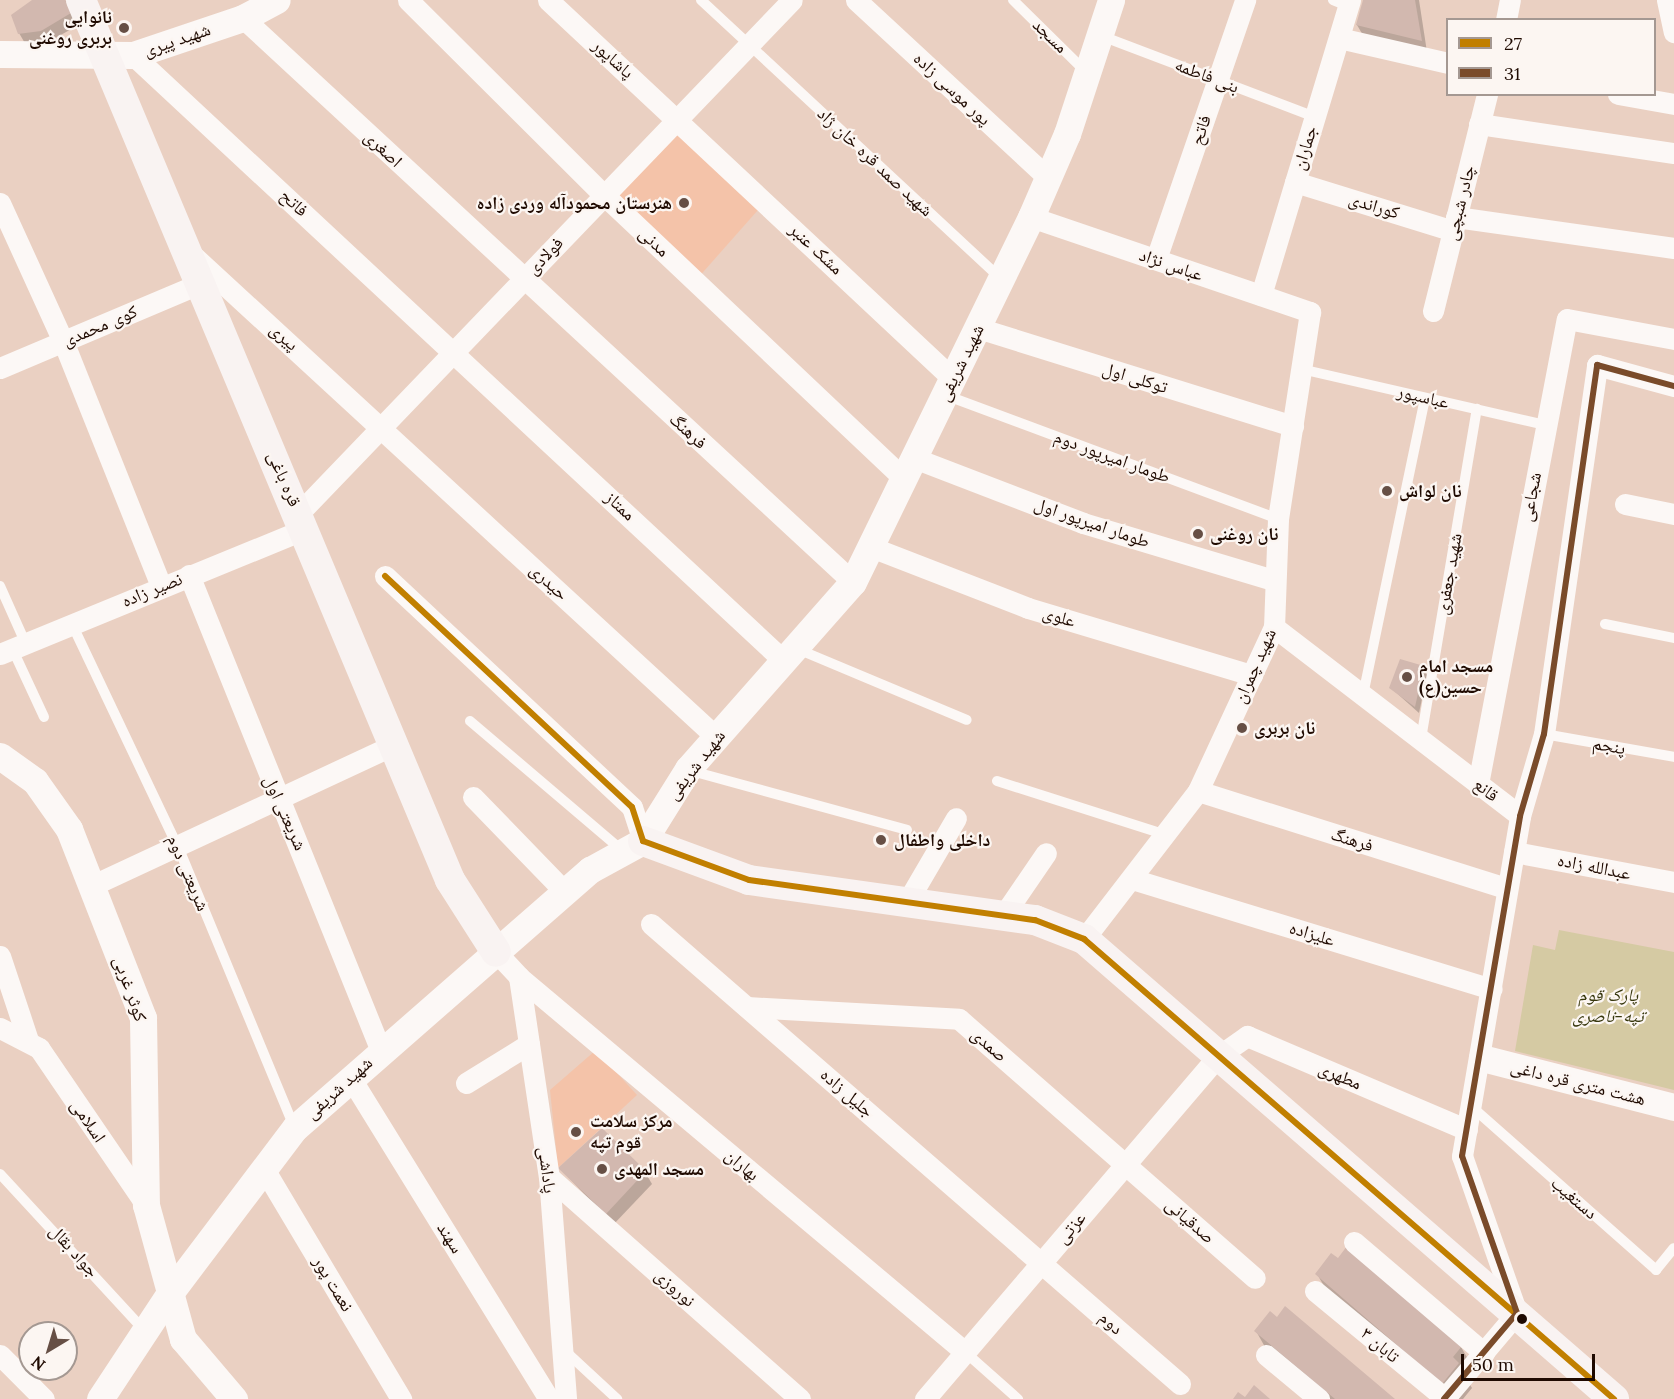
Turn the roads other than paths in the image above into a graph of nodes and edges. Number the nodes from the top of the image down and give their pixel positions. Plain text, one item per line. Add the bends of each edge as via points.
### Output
1 (82, 0) edge
2 (276, 0) edge
3 (408, 0) edge
4 (548, 0) edge
5 (701, 0) edge
6 (792, 0) edge
7 (856, 0) edge
8 (1013, 0) edge
9 (1110, 0) edge
10 (1245, 0) edge
11 (1510, 0) edge
12 (1667, 0) edge
13 (1344, 2) edge
14 (243, 18) junction
15 (1506, 18) edge
16 (1674, 32) edge
17 (1099, 35) junction
18 (1339, 38) junction
19 (749, 45) junction
20 (103, 53) junction
21 (0, 54) edge
22 (134, 55) junction
23 (1446, 63) edge
24 (1087, 73) junction
25 (1218, 80) junction
26 (1486, 96) edge
27 (1629, 96) edge
28 (1674, 104) edge
29 (1315, 117) junction
30 (678, 118) junction
31 (1479, 124) junction
32 (1674, 153) edge
33 (1048, 178) junction
34 (1295, 182) junction
35 (604, 195) junction
36 (0, 203) edge
37 (1031, 217) junction
38 (1455, 224) junction
39 (1674, 248) edge
40 (186, 249) junction
41 (1156, 259) junction
42 (1002, 279) junction
43 (523, 280) junction
44 (201, 283) junction
45 (1260, 295) junction
46 (1433, 311) dead end
47 (1310, 312) joint
48 (978, 328) junction
49 (1674, 339) edge
50 (63, 341) junction
51 (455, 351) junction
52 (0, 368) edge
53 (1301, 369) junction
54 (1674, 386) edge
55 (949, 387) junction
56 (1425, 398) junction
57 (1477, 410) junction
58 (1545, 425) junction
59 (382, 426) junction
60 (1293, 426) junction
61 (909, 469) junction
62 (1625, 504) dead end
63 (1674, 514) edge
64 (1278, 519) junction
65 (302, 521) junction
66 (871, 547) junction
67 (189, 575) junction
68 (385, 576) dead end
69 (1273, 580) junction
70 (853, 582) junction
71 (0, 586) edge
72 (161, 586) junction
73 (71, 622) junction
74 (1605, 624) dead end
75 (1274, 627) junction
76 (1674, 638) edge
77 (12, 648) edge
78 (789, 654) junction
79 (1252, 675) junction
80 (1363, 695) junction
81 (44, 717) dead end
82 (967, 720) dead end
83 (470, 721) dead end
84 (1544, 734) junction
85 (716, 737) junction
86 (1421, 739) junction
87 (395, 744) junction
88 (0, 756) edge
89 (1674, 757) edge
90 (688, 770) junction
91 (997, 781) dead end
92 (1478, 784) junction
93 (1198, 791) junction
94 (473, 797) dead end
95 (278, 799) junction
96 (1520, 816) junction
97 (956, 818) dead end
98 (907, 830) dead end
99 (1166, 835) junction
100 (176, 844) junction
101 (633, 846) junction
102 (1514, 852) junction
103 (1046, 853) dead end
104 (1132, 879) junction
105 (1674, 882) edge
106 (92, 886) junction
107 (1506, 888) junction
108 (566, 892) junction
109 (907, 902) junction
110 (1003, 915) junction
111 (651, 924) dead end
112 (1084, 939) junction
113 (496, 952) junction
114 (0, 956) edge
115 (519, 977) junction
116 (1492, 989) junction
117 (747, 1006) junction
118 (0, 1028) edge
119 (27, 1040) junction
120 (529, 1044) junction
121 (381, 1051) junction
122 (1217, 1056) junction
123 (1482, 1058) junction
124 (350, 1077) junction
125 (466, 1083) dead end
126 (1472, 1107) junction
127 (1674, 1107) edge
128 (295, 1128) junction
129 (1467, 1130) junction
130 (1125, 1164) junction
131 (264, 1169) junction
132 (0, 1174) edge
133 (549, 1177) junction
134 (146, 1205) junction
135 (1354, 1242) dead end
136 (1674, 1248) edge
137 (1042, 1262) junction
138 (1255, 1278) dead end
139 (1315, 1291) dead end
140 (170, 1293) junction
141 (1517, 1313) junction
142 (145, 1331) junction
143 (563, 1348) junction
144 (965, 1352) junction
145 (1484, 1353) junction
146 (0, 1355) edge
147 (1266, 1355) dead end
148 (1180, 1384) dead end
149 (44, 1399) edge
150 (100, 1399) edge
151 (234, 1399) edge
152 (401, 1399) edge
153 (549, 1399) edge
154 (567, 1399) edge
155 (617, 1399) edge
156 (800, 1399) edge
157 (925, 1399) edge
158 (1018, 1399) edge
159 (1319, 1399) edge
160 (1445, 1399) edge
161 (1614, 1399) edge

1 - 20 main road, قره باغی
2 - 14 street, شهید پیری
3 - 35 street, مدنی
4 - 30 street, پاشاپور
5 - 19 lane, شهید صمد قره خان ژاد
6 - 19 street, فولادی
7 - 33 street, پور موسی زاده
8 - 24 lane, مسجد
9 - 17 street, شهید شریفى
10 - 25 street, فاتح
11 - 15 street
12 - 16 street
13 - 18 street, جماران
14 - 22 street, شهید پیری
14 - 43 street, اصغری
17 - 24 street, شهید شریفى
17 - 25 lane, بنی فاطمه
18 - 23 street
18 - 29 street, جماران
19 - 30 street, فولادی
19 - 42 lane, شهید صمد قره خان ژاد
20 - 21 street, شهید پیری
20 - 22 street, شهید پیری
20 - 40 main road, قره باغی
22 - 51 street, فاتح
24 - 33 street, شهید شریفى
25 - 29 lane, بنی فاطمه
25 - 41 street, فاتح
26 - 31 street, چادر شبچی
27 - 28 street
29 - 34 street, جماران
30 - 35 street, فولادی
30 - 55 street, مشک عنبر
31 - 32 street
31 - 38 street, چادر شبچی
33 - 37 street, شهید شریفى
34 - 38 street, کوراندی
34 - 45 street, جماران
35 - 43 street, فولادی
35 - 61 street, مدنی
36 - 50 street
37 - 41 street, عباس نژاد
37 - 42 street, شهید شریفى
38 - 39 street, کوراندی
38 - 46 street, چادر شبچی
40 - 44 main road, قره باغی
40 - 59 street, پیری
41 - 45 street, عباس نژاد
42 - 48 street, شهید شریفى
43 - 51 street, فولادی
43 - 70 street, فرهنگ
44 - 50 street, کوی محمدی
44 - 65 main road, قره باغی
45 - 47 street, عباس نژاد
47 - 53 street, شهید چمران
48 - 55 street, شهید شریفى
48 - 60 street, توکلی اول
49 - 58 street, شجاعی via 1566,319
50 - 52 street, کوی محمدی
50 - 72 street
51 - 59 street, فولادی
51 - 78 street, ممتاز
53 - 56 lane, عباسپور
53 - 60 street, شهید چمران
54 - 84 street via 1597,365
55 - 61 street, شهید شریفى
55 - 64 lane, طومار امیرپور دوم
56 - 57 lane, عباسپور
56 - 80 lane
57 - 58 lane, عباسپور
57 - 86 lane, شهید جعفری
58 - 92 street, شجاعی
59 - 65 street, فولادی
59 - 85 street, حیدری
60 - 64 street, شهید چمران
61 - 66 street, شهید شریفى
61 - 69 street, طومار امیرپور اول
62 - 63 street
64 - 69 street, شهید چمران
65 - 67 street, نصیر زاده
65 - 87 main road, قره باغی
66 - 70 street, شهید شریفى
66 - 79 street, علوی via 1028,608
67 - 72 street, نصیر زاده
67 - 95 street, شریعتی اول
68 - 101 street via 632,807
69 - 75 street, شهید چمران
70 - 78 street, شهید شریفى
71 - 77 lane
72 - 73 street, نصیر زاده
73 - 77 street, نصیر زاده
73 - 100 lane, شریعتی دوم
74 - 76 lane
75 - 79 street, شهید چمران
75 - 80 street, قانع
77 - 81 lane
78 - 82 lane
78 - 85 street, شهید شریفى
79 - 93 street, شهید چمران
80 - 86 street, قانع
83 - 101 lane
84 - 89 lane, پنجم
84 - 96 street
85 - 90 street, شهید شریفى
86 - 92 street, قانع
87 - 95 street
87 - 113 main road, قره باغی via 450,880
88 - 106 street, کوثر غربی via 35,781 69,829
90 - 98 lane
90 - 101 street, شهید شریفى
91 - 99 lane
92 - 96 street, قانع
93 - 99 street, شهید چمران
93 - 107 street, فرهنگ
94 - 108 street
95 - 100 street
95 - 121 street, شریعتی اول
96 - 102 street
97 - 109 street
99 - 104 street, شهید چمران
100 - 106 street
100 - 128 lane, شریعتی دوم
101 - 108 street, شهید شریفى via 590,870
101 - 109 main road via 749,880
102 - 105 street, عبدالله زاده
102 - 107 street
103 - 110 street
104 - 112 street, شهید چمران
104 - 116 street, علیزاده
106 - 134 street, کوثر غربی via 143,1018
107 - 116 street
108 - 113 street, شهید شریفى
109 - 110 main road
110 - 112 main road via 1035,920
111 - 117 street, جلیل زاده
112 - 122 main road
113 - 115 street
113 - 121 street, شهید شریفى
114 - 119 street, اسلامی
115 - 120 street, پاداشی
115 - 144 street, بهاران
116 - 123 street
117 - 130 street, صمدی via 959,1019
117 - 137 street, جلیل زاده
118 - 119 street, اسلامی
119 - 134 street, اسلامی via 39,1048
120 - 125 street
120 - 133 street, پاداشی
121 - 124 street, شهید شریفى
122 - 129 street, مطهری via 1247,1036
122 - 130 street, عزتی
122 - 141 main road
123 - 126 street
123 - 127 street, هشت متری قره داغی
124 - 128 street, شهید شریفى
124 - 153 street, سهند
126 - 129 street
126 - 136 lane, دستغیب via 1656,1270
128 - 131 street, شهید شریفى
129 - 141 street via 1462,1156
130 - 137 street, عزتی
130 - 138 street, صدقیانی
131 - 140 street, شهید شریفى
131 - 152 street, نعمت پور
132 - 142 lane, جواد بقال
133 - 143 street, پاداشی
133 - 156 street, نوروزی
134 - 140 street, کوثر غربی
135 - 145 street
137 - 144 street, عزتی
137 - 148 street, دوم
139 - 160 street, تابان ۳
140 - 142 street, شهید شریفى
140 - 151 street, کوثر غربی via 183,1339
141 - 145 street
141 - 161 main road
142 - 150 street, شهید شریفى
143 - 154 street, پاداشی
143 - 155 lane
144 - 157 street, عزتی
144 - 158 lane
145 - 160 street
146 - 149 street
147 - 159 street

